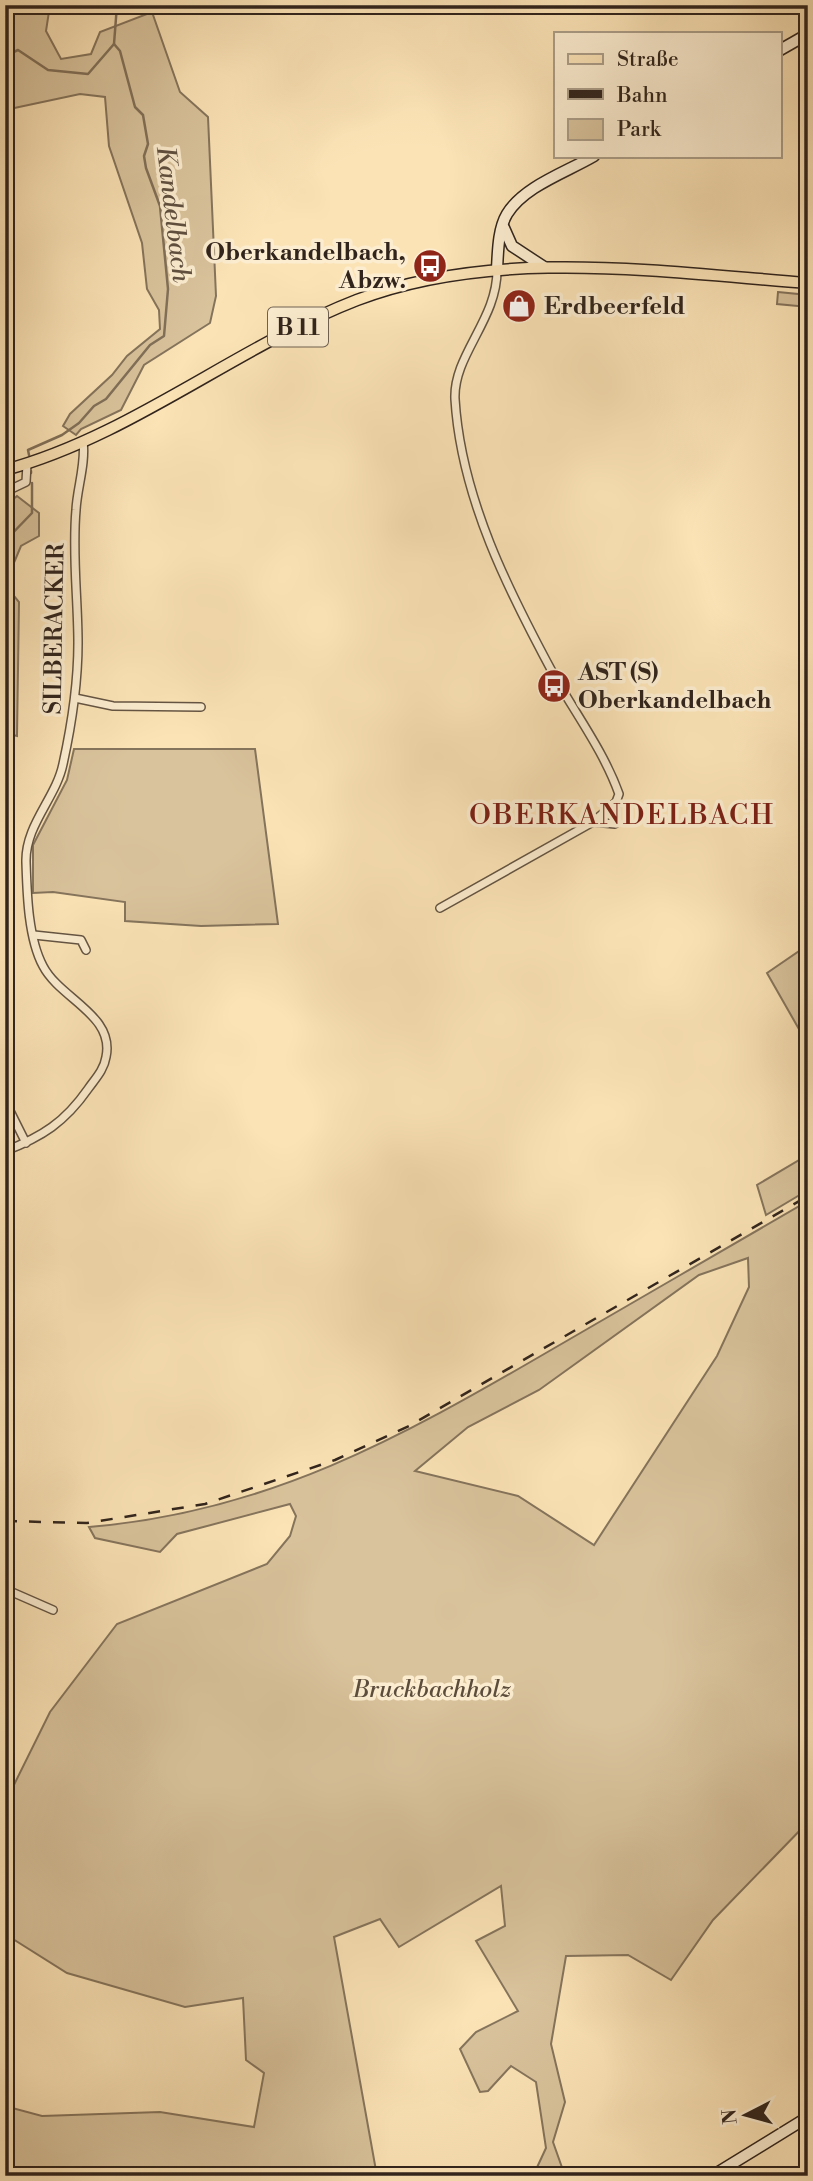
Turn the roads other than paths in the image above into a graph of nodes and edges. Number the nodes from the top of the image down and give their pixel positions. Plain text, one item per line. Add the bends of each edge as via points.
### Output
1 (808, 34) edge
2 (782, 49) edge
3 (591, 158) edge
4 (503, 226) junction
5 (544, 267) junction
6 (496, 269) junction
7 (808, 283) edge
8 (83, 441) junction
9 (27, 464) junction
10 (5, 470) edge
11 (5, 492) edge
12 (75, 698) junction
13 (201, 707) dead end
14 (616, 802) junction
15 (593, 822) junction
16 (440, 908) dead end
17 (34, 935) junction
18 (86, 950) dead end
19 (5, 1101) edge
20 (26, 1143) junction
21 (5, 1151) edge
22 (5, 1589) edge
23 (53, 1611) dead end
24 (808, 2117) edge
25 (712, 2176) edge

1 - 2 main road
3 - 4 main road via 519,201 507,213
4 - 5 main road via 512,246
4 - 6 main road
5 - 6 main road, B 11
5 - 7 main road, B 11
6 - 8 main road, B 11 via 428,280 356,300
6 - 14 street via 492,305 462,369 455,397 466,464 496,562 556,678 609,766 619,794
8 - 9 main road, B 11
8 - 12 street, SILBERACKER via 75,511
9 - 10 main road, B 11
9 - 11 street via 26,482
12 - 13 street via 113,706
12 - 17 street, SILBERACKER via 60,776 29,841 26,859
14 - 15 street
14 - 15 street via 615,824
15 - 16 street
17 - 18 street via 81,940
17 - 20 street, SILBERACKER via 51,979 101,1026 107,1056 73,1111 48,1133
19 - 20 street
20 - 21 street, SILBERACKER
22 - 23 street
24 - 25 main road

